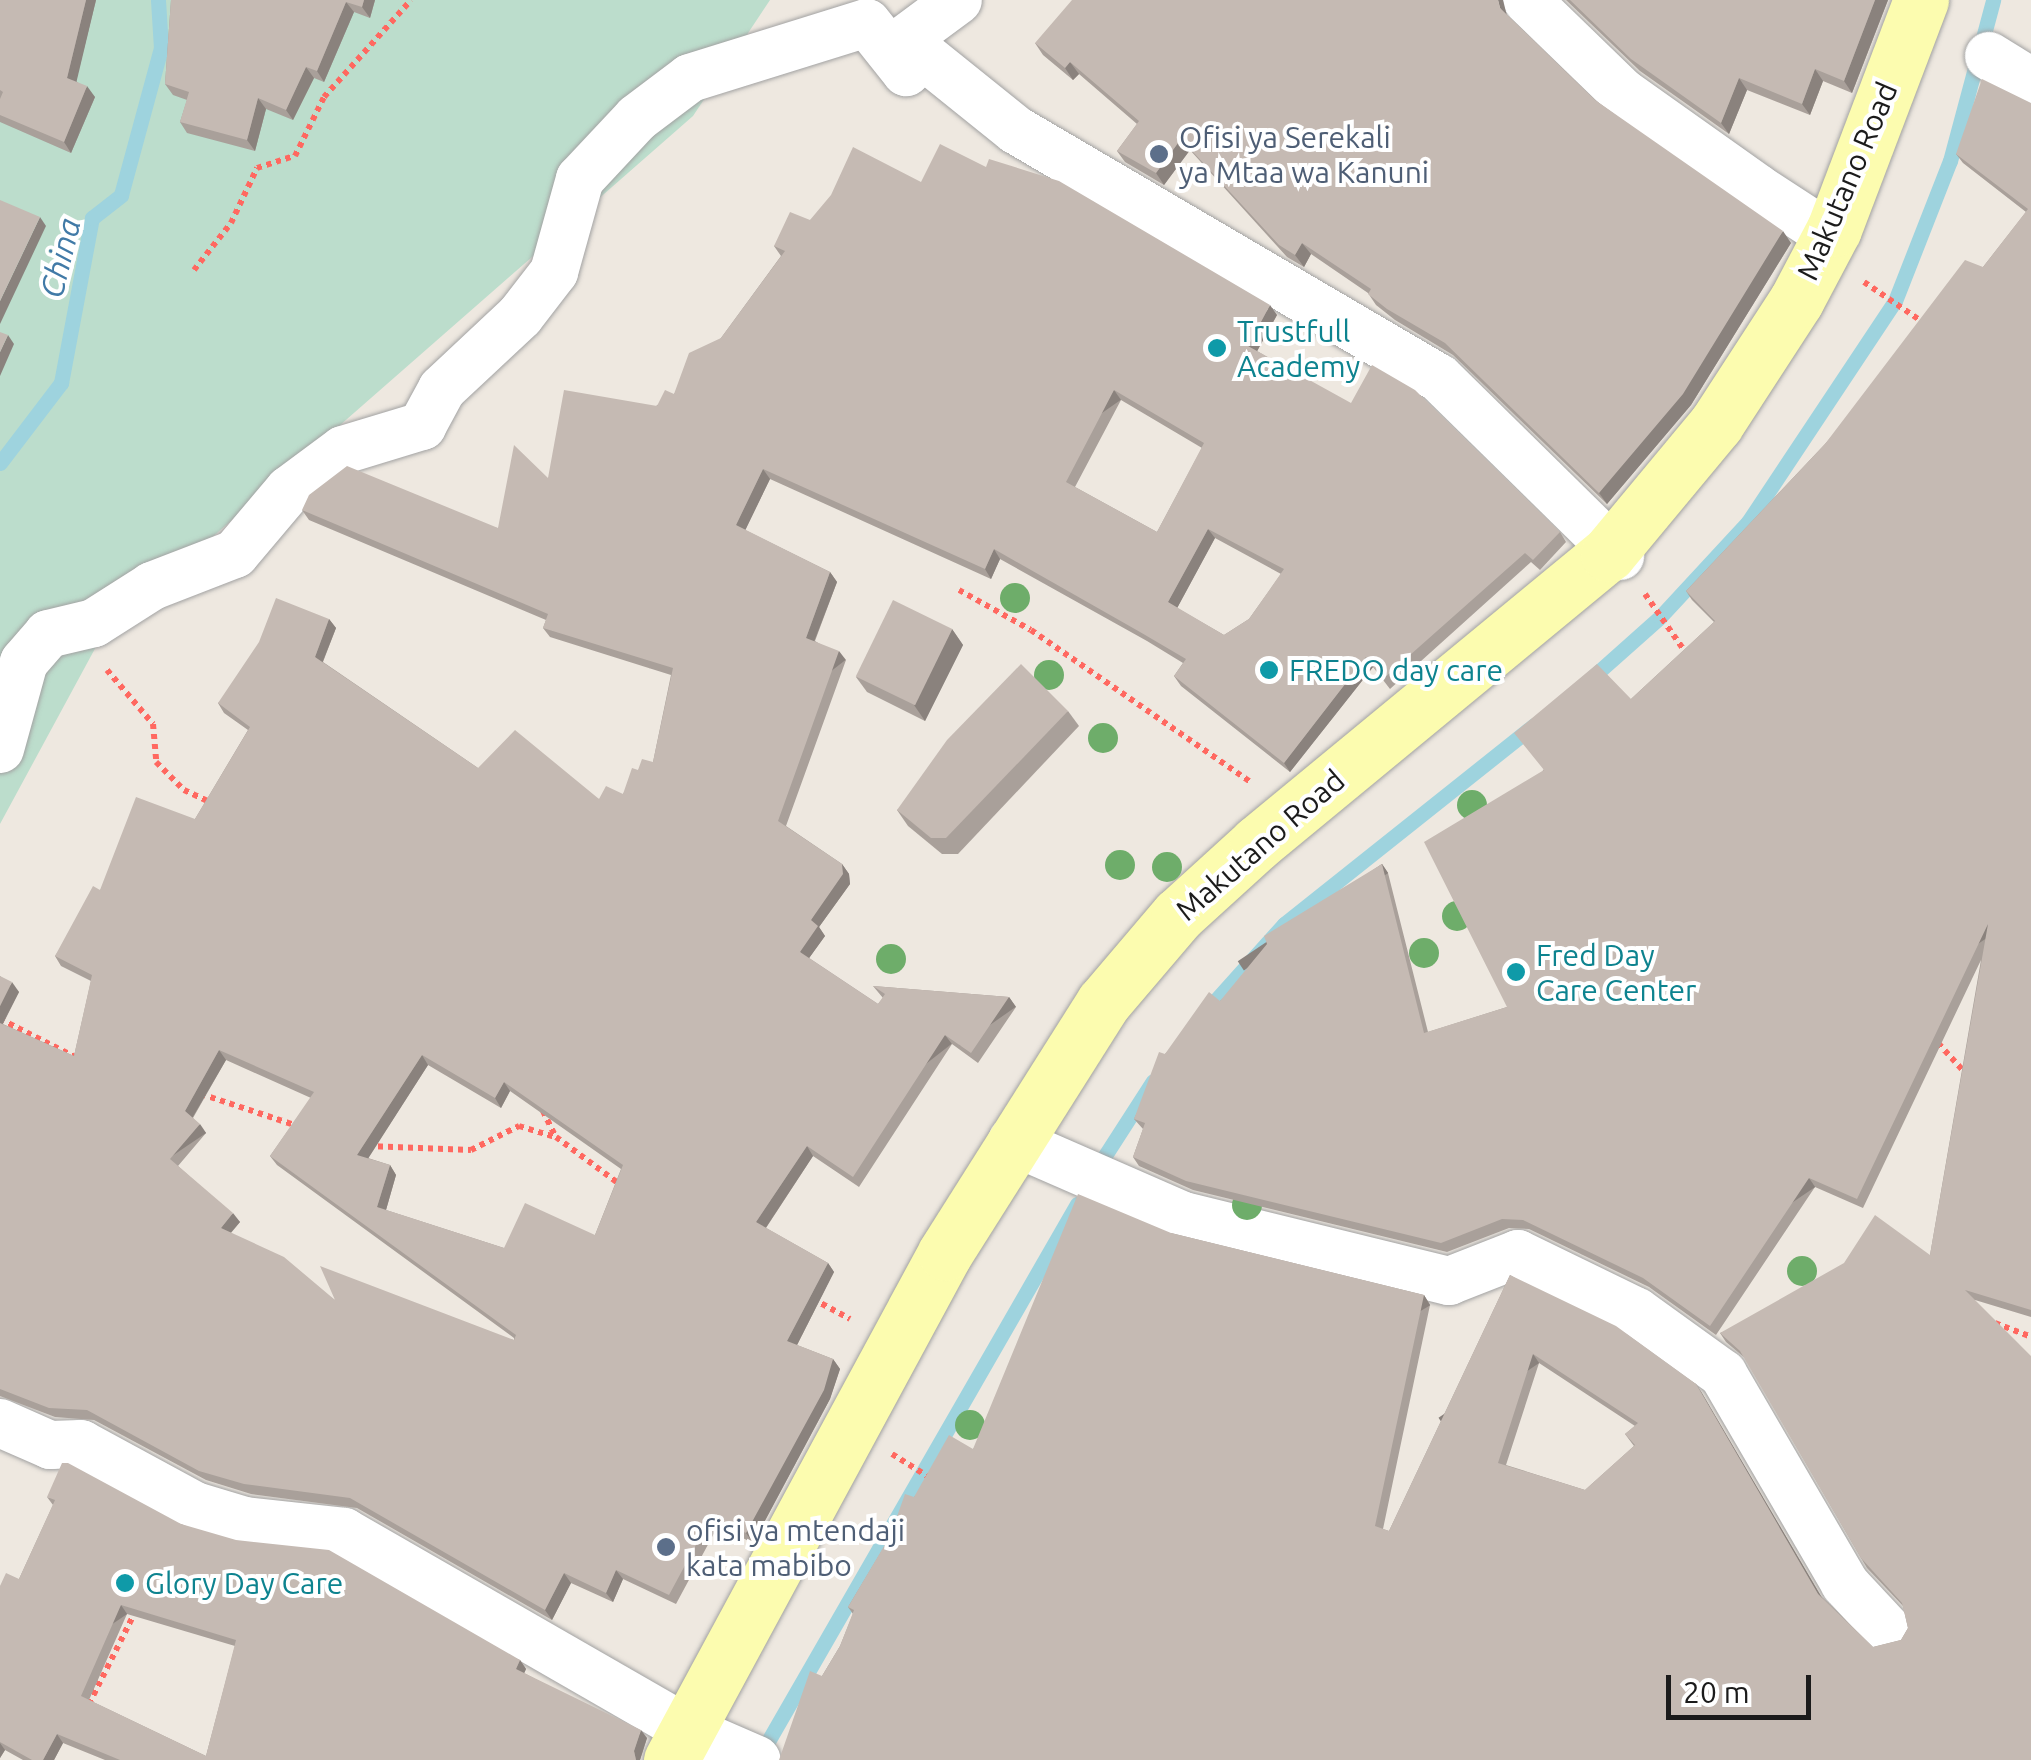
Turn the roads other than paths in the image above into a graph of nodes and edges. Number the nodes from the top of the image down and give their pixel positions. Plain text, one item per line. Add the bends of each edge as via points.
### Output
1 (958, 0) edge
2 (1527, 0) edge
3 (1921, 0) edge
4 (904, 40) junction
5 (1989, 56) dead end
6 (2031, 82) edge
7 (1827, 242) junction
8 (1616, 552) junction
9 (0, 749) edge
10 (1012, 1140) junction
11 (0, 1423) edge
12 (1888, 1630) dead end
13 (678, 1744) edge
14 (757, 1760) edge

1 - 4 street
2 - 7 street via 1622,92 1826,233
3 - 7 street, Makutano Road
4 - 8 street via 1016,130 1439,378
4 - 9 street via 906,72 867,23 690,78 637,118 580,179 554,272 520,316 442,389 422,426 353,444 290,490 235,554 152,586 112,614 48,634 28,654
5 - 6 street
7 - 8 street, Makutano Road via 1716,424
8 - 10 street, Makutano Road via 1296,810 1166,929 1103,1002
10 - 12 street via 1184,1216 1234,1230 1449,1281 1518,1254 1636,1312 1723,1374 1845,1584
10 - 13 street, Makutano Road
11 - 13 street via 50,1445 81,1444 195,1506 245,1521 344,1532
13 - 14 street

